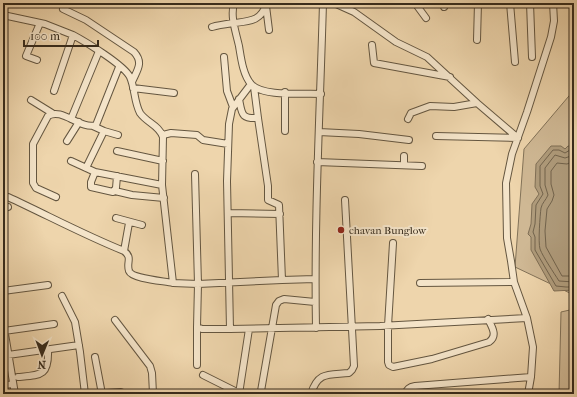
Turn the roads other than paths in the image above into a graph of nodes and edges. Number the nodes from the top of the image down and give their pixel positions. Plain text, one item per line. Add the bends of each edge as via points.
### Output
1 (234, 3) edge
2 (323, 3) edge
3 (334, 3) edge
4 (415, 3) edge
5 (478, 3) edge
6 (510, 3) edge
7 (530, 3) edge
8 (553, 3) edge
9 (266, 5) edge
10 (64, 9) dead end
11 (3, 15) edge
12 (426, 18) dead end
13 (40, 23) junction
14 (234, 23) junction
15 (212, 27) dead end
16 (269, 30) dead end
17 (73, 35) junction
18 (477, 40) dead end
19 (372, 45) dead end
20 (99, 51) junction
21 (224, 57) dead end
22 (532, 57) dead end
23 (37, 60) dead end
24 (515, 62) dead end
25 (119, 67) junction
26 (450, 77) junction
27 (132, 85) junction
28 (252, 85) junction
29 (54, 91) dead end
30 (285, 92) junction
31 (174, 93) dead end
32 (320, 94) junction
33 (239, 99) junction
34 (31, 100) dead end
35 (477, 102) junction
36 (233, 107) junction
37 (52, 114) junction
38 (258, 118) junction
39 (71, 119) junction
40 (408, 119) dead end
41 (79, 122) junction
42 (93, 126) junction
43 (104, 131) junction
44 (285, 131) dead end
45 (319, 132) junction
46 (118, 135) dead end
47 (162, 135) junction
48 (436, 136) dead end
49 (518, 138) junction
50 (409, 140) dead end
51 (67, 141) dead end
52 (228, 144) junction
53 (117, 151) dead end
54 (404, 156) dead end
55 (71, 161) dead end
56 (163, 161) junction
57 (317, 162) junction
58 (404, 165) junction
59 (422, 166) dead end
60 (86, 168) junction
61 (95, 172) junction
62 (195, 174) dead end
63 (117, 176) junction
64 (162, 186) junction
65 (115, 191) junction
66 (8, 197) dead end
67 (56, 197) dead end
68 (164, 198) junction
69 (345, 200) dead end
70 (228, 213) junction
71 (280, 214) junction
72 (116, 218) dead end
73 (130, 223) junction
74 (142, 225) dead end
75 (393, 243) dead end
76 (124, 251) junction
77 (315, 279) junction
78 (282, 280) junction
79 (514, 282) junction
80 (173, 283) junction
81 (229, 283) junction
82 (420, 283) dead end
83 (198, 284) junction
84 (48, 285) dead end
85 (3, 291) edge
86 (62, 296) dead end
87 (315, 302) junction
88 (527, 318) junction
89 (488, 319) junction
90 (115, 320) dead end
91 (3, 322) edge
92 (54, 324) dead end
93 (388, 326) junction
94 (197, 327) junction
95 (352, 327) junction
96 (272, 328) junction
97 (316, 328) junction
98 (230, 329) junction
99 (249, 329) junction
100 (4, 331) junction
101 (79, 345) junction
102 (48, 350) junction
103 (8, 355) junction
104 (95, 357) dead end
105 (197, 365) dead end
106 (204, 375) dead end
107 (18, 377) dead end
108 (531, 377) junction
109 (13, 384) junction
110 (3, 385) edge
111 (261, 391) dead end
112 (102, 393) edge
113 (15, 394) edge
114 (85, 394) edge
115 (88, 394) edge
116 (125, 394) edge
117 (153, 394) edge
118 (239, 394) edge
119 (312, 394) edge
120 (405, 394) edge
121 (528, 394) edge

1 - 14 street
2 - 32 street
3 - 26 street via 354,12 396,42 427,57
4 - 12 street
5 - 18 street
6 - 24 street
7 - 22 street
8 - 49 street via 554,21 551,37
9 - 14 street via 258,18 249,22
9 - 16 street
10 - 27 street via 86,20 134,52 140,62
11 - 13 street
13 - 17 street
13 - 23 street via 26,56
14 - 15 street
14 - 28 street via 243,67
17 - 20 street
17 - 29 street
19 - 26 street via 374,63
20 - 25 street
20 - 39 street
21 - 36 street via 227,91
25 - 27 street via 128,74
25 - 42 street via 96,125
26 - 35 street
27 - 31 street
27 - 47 street via 140,112 161,130
28 - 30 street via 262,91
28 - 33 street
28 - 38 street
30 - 32 street
30 - 44 street
32 - 45 street
33 - 36 street
33 - 38 street via 244,116
34 - 37 street
35 - 40 street via 454,107 430,106 411,113
35 - 49 street
36 - 52 street
37 - 39 street
37 - 67 street via 48,116 33,144 32,178 36,188
38 - 71 street via 268,200 279,205
39 - 41 street
41 - 42 street
41 - 51 street
42 - 43 street
43 - 46 street
43 - 60 street
45 - 50 street
45 - 57 street
47 - 52 street via 197,135 203,140
47 - 56 street
48 - 49 street
49 - 79 street via 506,183 507,238
52 - 70 street
53 - 56 street
54 - 58 street
55 - 60 street
56 - 64 street
57 - 58 street
57 - 77 street
58 - 59 street
60 - 61 street
61 - 63 street
61 - 65 street via 90,182 91,187
62 - 83 street
63 - 64 street
63 - 65 street
64 - 68 street
65 - 68 street
66 - 76 street
68 - 80 street
69 - 95 street
70 - 71 street
70 - 81 street
71 - 78 street
72 - 73 street
73 - 74 street
73 - 76 street
75 - 93 street
76 - 80 street via 128,254 128,269 132,274
77 - 78 street
77 - 87 street
78 - 81 street
79 - 82 street
79 - 88 street
80 - 83 street
81 - 83 street
81 - 98 street
83 - 94 street
84 - 85 street
86 - 101 street via 75,322
87 - 96 street via 284,299 279,301
87 - 97 street
88 - 89 street
88 - 108 street via 533,347
89 - 93 street
89 - 93 street via 494,333 489,342 432,359 392,367 388,362
90 - 117 street via 150,366
91 - 100 street
92 - 100 street
93 - 95 street
94 - 98 street
94 - 105 street
95 - 97 street
95 - 119 street via 352,370 349,373 321,377 316,381
96 - 97 street
96 - 99 street
96 - 111 street
98 - 99 street
99 - 118 street
100 - 103 street
101 - 102 street
101 - 114 street
102 - 103 street
102 - 107 street via 48,364 43,372 39,375
103 - 109 street
104 - 112 street
106 - 118 street
108 - 120 street via 415,386 409,387
108 - 121 street
109 - 110 street
109 - 113 street
112 - 115 street
112 - 116 street

